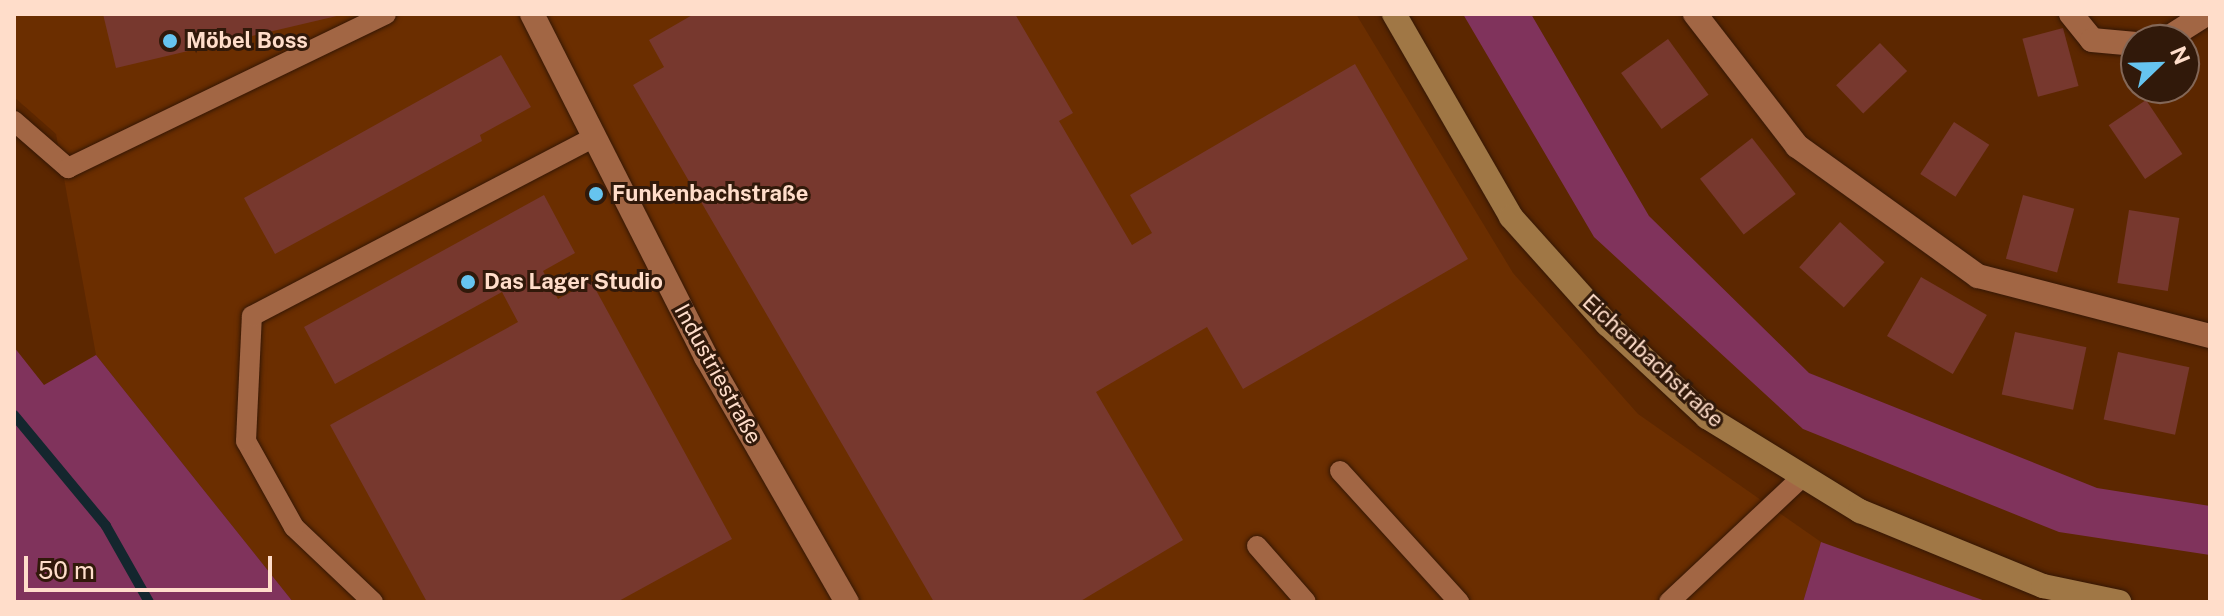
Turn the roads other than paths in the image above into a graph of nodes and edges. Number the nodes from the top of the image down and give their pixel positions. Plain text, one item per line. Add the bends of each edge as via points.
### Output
1 (386, 14) edge
2 (532, 14) edge
3 (1394, 14) edge
4 (1695, 14) edge
5 (2071, 14) edge
6 (2120, 43) edge
7 (14, 121) edge
8 (595, 137) junction
9 (2210, 336) edge
10 (1340, 471) dead end
11 (1803, 476) junction
12 (1257, 546) dead end
13 (373, 602) edge
14 (847, 602) edge
15 (1306, 602) edge
16 (1459, 602) edge
17 (1669, 602) edge
18 (2119, 602) edge

1 - 7 lane via 68,168
2 - 8 street, Industriestraße
3 - 11 street, Eichenbachstraße via 1511,217 1607,324 1707,417
4 - 9 street via 1797,146 1978,276
5 - 6 street via 2092,40
8 - 13 lane via 252,316 246,441 294,527
8 - 14 street, Industriestraße via 706,357
10 - 16 lane
11 - 17 lane
11 - 18 street, Eichenbachstraße via 1860,511 2043,586
12 - 15 lane

